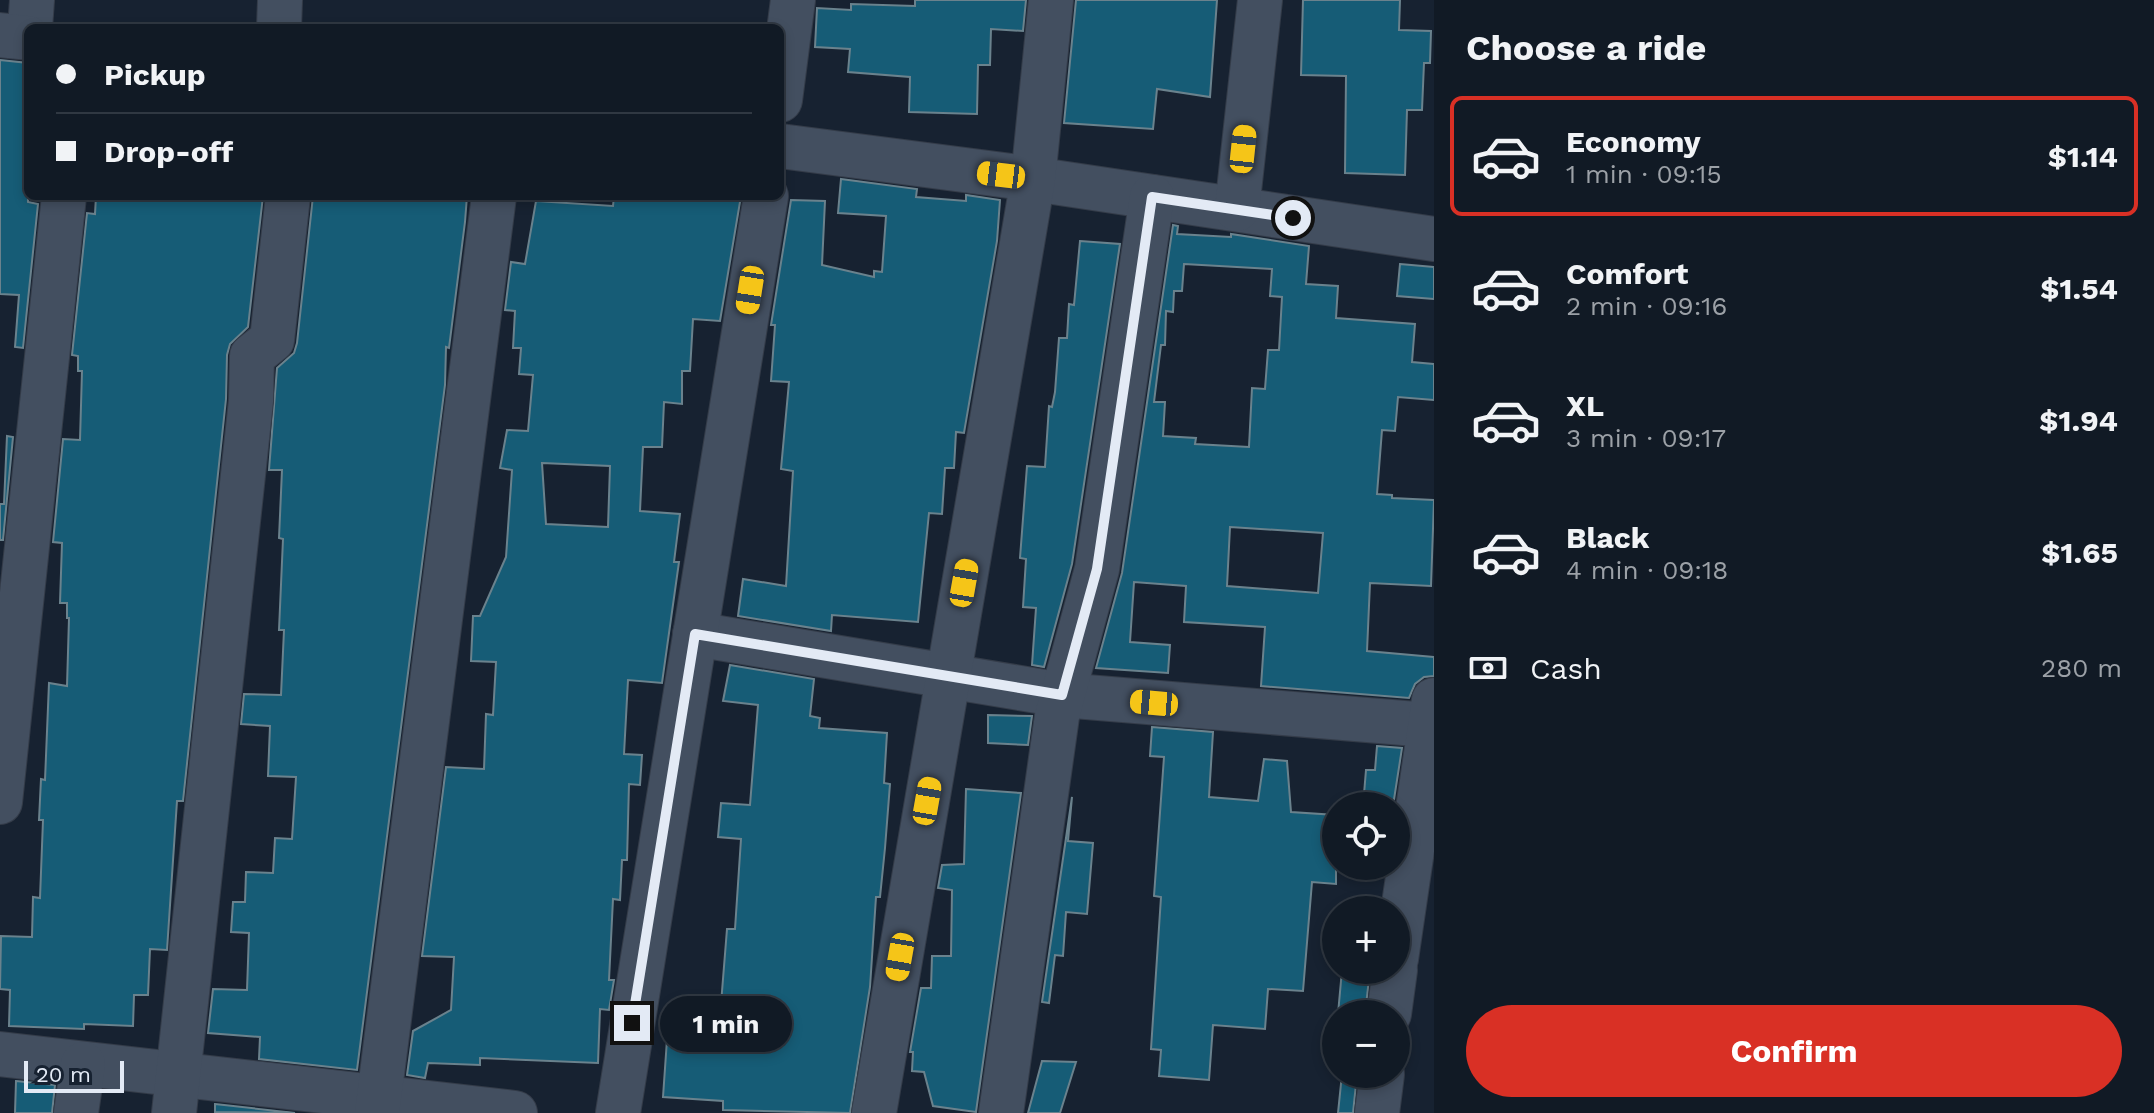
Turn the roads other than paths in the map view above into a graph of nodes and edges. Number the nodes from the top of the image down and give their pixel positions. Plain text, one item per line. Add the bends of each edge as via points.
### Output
1 (32, 0) edge
2 (280, 0) edge
3 (793, 0) edge
4 (1051, 0) edge
5 (1260, 0) edge
6 (30, 24) edge
7 (279, 24) edge
8 (0, 35) edge
9 (24, 38) edge
10 (784, 69) edge
11 (784, 147) edge
12 (1033, 179) junction
13 (1152, 197) junction
14 (64, 200) edge
15 (288, 200) edge
16 (493, 200) edge
17 (765, 200) edge
18 (1237, 209) junction
19 (1434, 239) edge
20 (695, 634) junction
21 (948, 676) junction
22 (1062, 695) junction
23 (1431, 713) edge
24 (0, 802) edge
25 (1405, 896) edge
26 (0, 1054) edge
27 (83, 1064) junction
28 (1380, 1088) edge
29 (177, 1094) edge
30 (270, 1099) edge
31 (378, 1105) edge
32 (503, 1112) edge
33 (76, 1113) edge
34 (618, 1113) edge
35 (874, 1113) edge
36 (1001, 1113) edge
37 (1377, 1113) edge

1 - 6 street
2 - 7 street
3 - 10 street
4 - 12 street
5 - 18 street
8 - 9 street
11 - 12 street
12 - 13 street
12 - 21 street
13 - 18 street
13 - 22 street via 1097,569
14 - 24 street
15 - 29 street via 272,340 252,356
16 - 31 street
17 - 20 street
18 - 19 street
20 - 21 street
20 - 34 street
21 - 22 street
21 - 35 street
22 - 23 street
22 - 36 street
23 - 25 street
26 - 27 street
27 - 29 street
27 - 33 street
28 - 37 street
29 - 30 street
30 - 31 street
31 - 32 street

